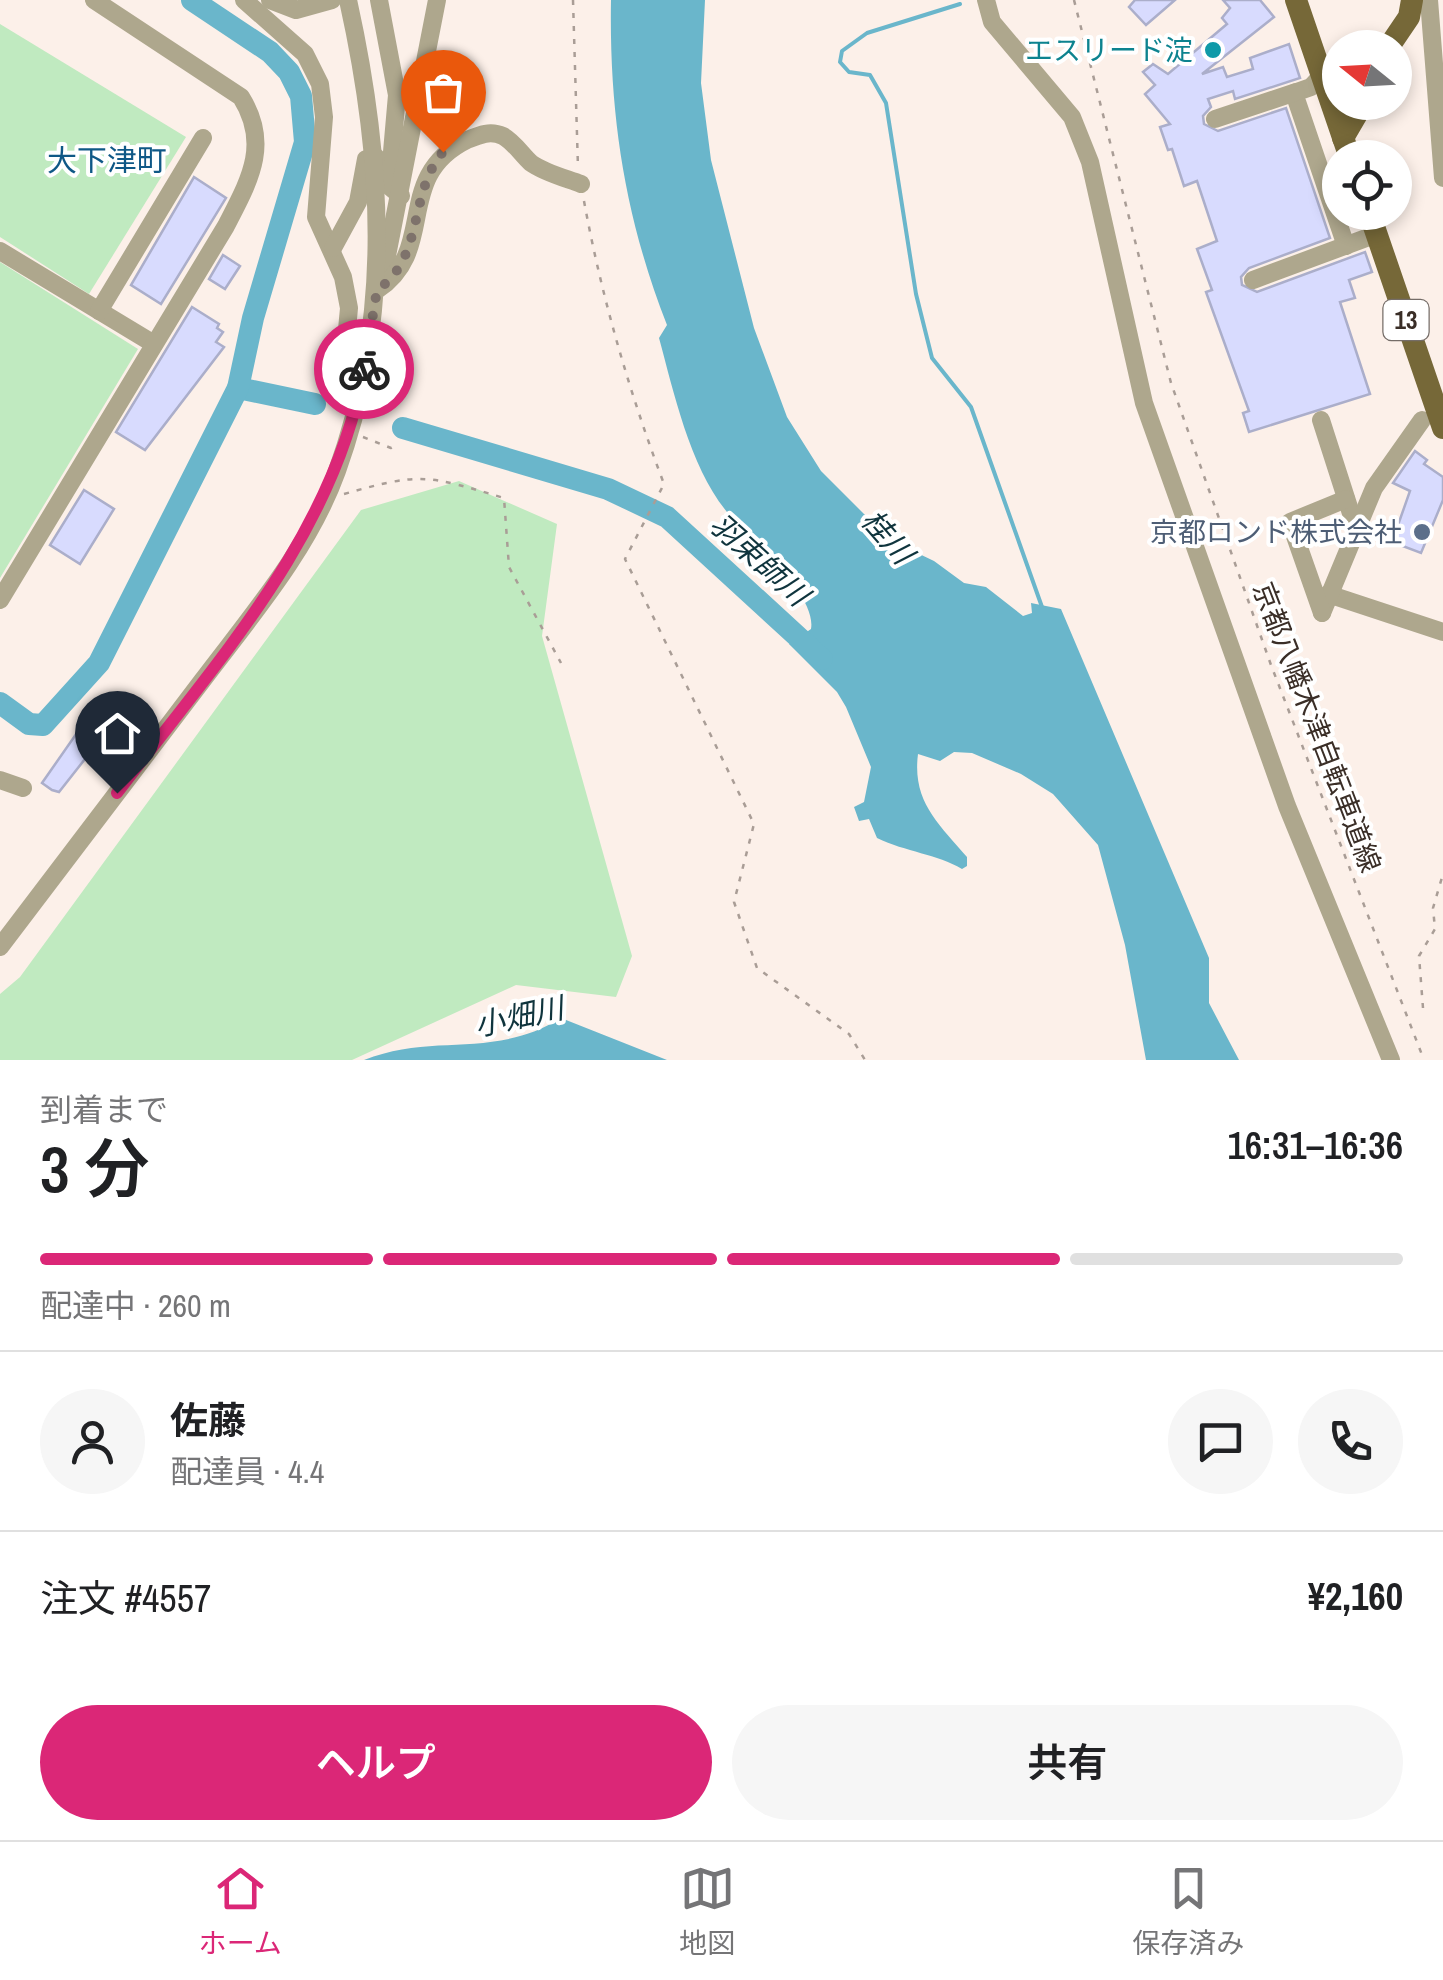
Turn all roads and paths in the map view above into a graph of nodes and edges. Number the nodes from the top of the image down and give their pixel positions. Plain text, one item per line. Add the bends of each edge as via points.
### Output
1 (94, 0) edge
2 (244, 0) edge
3 (348, 0) edge
4 (379, 0) edge
5 (437, 0) edge
6 (573, 0) edge
7 (986, 0) edge
8 (1074, 0) edge
9 (1296, 0) edge
10 (1412, 0) edge
11 (1429, 0) edge
12 (324, 1) edge
13 (276, 2) edge
14 (1401, 30) edge
15 (1322, 53) edge
16 (1322, 79) edge
17 (1296, 92) junction
18 (1224, 110) dead end
19 (203, 138) dead end
20 (376, 157) junction
21 (1443, 178) edge
22 (581, 184) junction
23 (402, 196) junction
24 (1366, 230) edge
25 (1375, 230) edge
26 (1346, 246) junction
27 (334, 248) junction
28 (0, 251) edge
29 (1253, 280) dead end
30 (377, 290) junction
31 (99, 311) junction
32 (154, 344) junction
33 (361, 385) junction
34 (1321, 420) dead end
35 (1432, 424) edge
36 (368, 438) dead end
37 (398, 444) dead end
38 (1346, 498) junction
39 (323, 500) junction
40 (1356, 529) junction
41 (2, 593) edge
42 (1328, 594) junction
43 (1443, 632) edge
44 (561, 663) dead end
45 (0, 780) edge
46 (23, 788) dead end
47 (1443, 874) edge
48 (0, 947) edge
49 (1423, 1008) dead end
50 (866, 1060) edge
51 (1392, 1060) edge
52 (1424, 1060) edge

1 - 32 street via 241,97 254,118 251,178
2 - 27 street via 305,54 320,84 316,218
3 - 20 street
4 - 23 street via 397,94 389,186
5 - 23 street
6 - 22 path via 574,150
7 - 51 street via 992,22 1072,118 1090,162 1144,403 1287,806
8 - 52 path, 京都八幡木津自転車道線 via 1177,400
9 - 15 main road
10 - 14 main road
11 - 21 street
12 - 13 street via 296,10
16 - 17 street
17 - 18 street
17 - 26 street
19 - 31 street
20 - 27 street via 362,167 358,202
20 - 30 street
22 - 30 street via 534,165 502,136 483,132 443,152 427,171 408,254
22 - 50 path via 600,285 664,484 624,560 754,824 734,902 757,968 850,1034
23 - 30 street
24 - 26 street
25 - 35 main road, 13
26 - 29 street
27 - 33 street via 349,308 344,362
28 - 31 street
30 - 33 street
31 - 32 street
32 - 41 street
33 - 39 street
34 - 38 street
35 - 40 street via 1374,488
36 - 37 path via 391,448
38 - 40 street
38 - 42 street via 1290,522 1322,613
39 - 44 path via 414,476 504,498 510,567
39 - 48 street via 284,571
40 - 42 street
42 - 43 street
45 - 46 street
47 - 49 path via 1432,908 1435,930 1419,956

